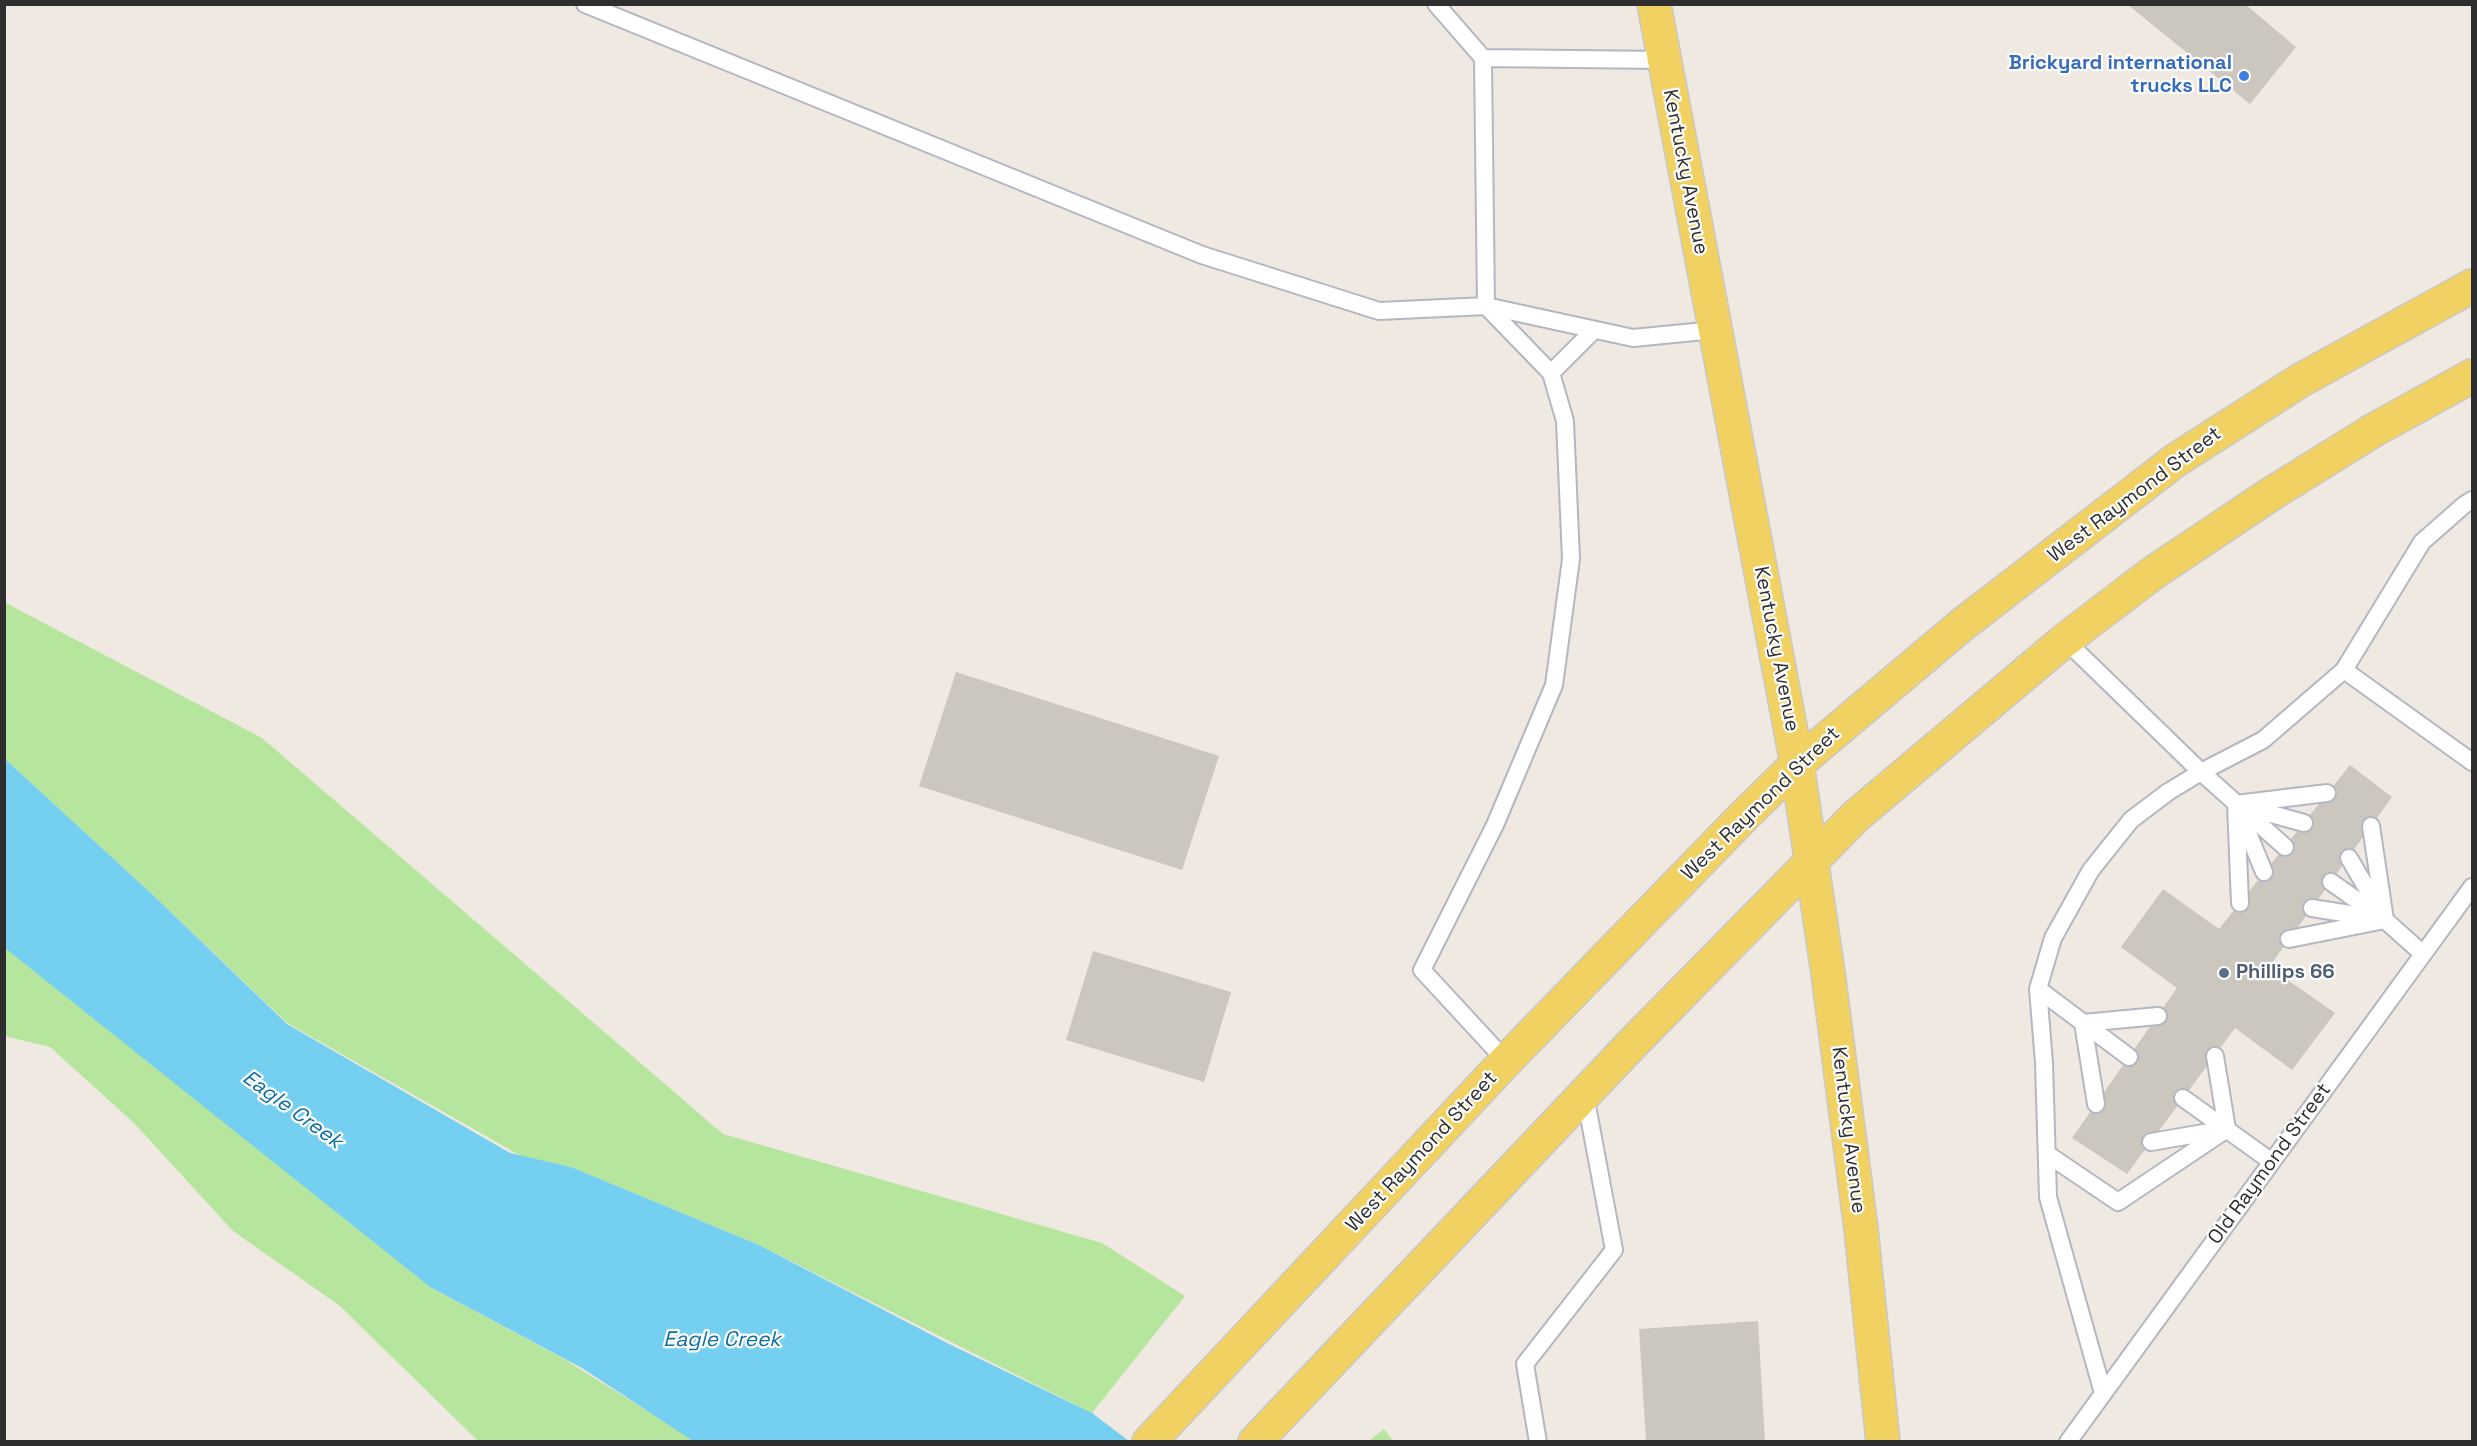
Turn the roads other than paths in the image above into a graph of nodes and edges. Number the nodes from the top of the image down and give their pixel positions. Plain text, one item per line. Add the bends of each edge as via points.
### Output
1 (585, 4) edge
2 (1436, 4) edge
3 (1654, 4) edge
4 (1483, 58) junction
5 (1665, 60) junction
6 (2472, 286) edge
7 (1486, 306) junction
8 (1594, 330) junction
9 (1715, 330) junction
10 (1551, 373) junction
11 (2472, 376) edge
12 (2472, 500) edge
13 (2065, 640) junction
14 (2344, 670) junction
15 (2472, 762) edge
16 (1797, 764) junction
17 (2201, 772) junction
18 (2327, 793) dead end
19 (2236, 804) junction
20 (2304, 823) dead end
21 (2371, 826) dead end
22 (2285, 847) dead end
23 (2349, 858) dead end
24 (1811, 862) junction
25 (2264, 872) dead end
26 (2331, 882) dead end
27 (2472, 886) edge
28 (2240, 903) dead end
29 (2312, 908) dead end
30 (2385, 920) junction
31 (2289, 939) dead end
32 (2424, 954) junction
33 (2038, 989) junction
34 (2158, 1016) dead end
35 (2084, 1023) junction
36 (2215, 1056) dead end
37 (2129, 1057) dead end
38 (1506, 1060) junction
39 (1585, 1095) junction
40 (2183, 1098) dead end
41 (2096, 1104) dead end
42 (2227, 1129) junction
43 (2151, 1142) dead end
44 (2047, 1154) junction
45 (2272, 1162) junction
46 (2103, 1393) junction
47 (1149, 1442) edge
48 (1255, 1442) edge
49 (1538, 1442) edge
50 (1883, 1442) edge
51 (2068, 1442) edge

1 - 7 lane via 1202,255 1378,311
2 - 4 lane
3 - 5 main road, Kentucky Avenue
4 - 5 lane
4 - 7 lane
5 - 9 main road, Kentucky Avenue
6 - 16 main road, West Raymond Street via 2301,380 2176,460 1963,624
7 - 8 lane
7 - 10 lane
8 - 9 lane via 1633,338
8 - 10 lane
9 - 16 main road, Kentucky Avenue
10 - 38 lane via 1565,421 1571,560 1554,685 1494,825 1422,970
11 - 13 main road via 2374,430 2271,494 2153,573
12 - 14 lane via 2422,542
13 - 17 lane
13 - 24 main road via 1856,816
14 - 15 lane
14 - 17 lane via 2263,740
16 - 24 main road, Kentucky Avenue
16 - 38 main road, West Raymond Street
17 - 19 lane
17 - 33 lane via 2131,820 2091,870 2053,938
18 - 19 lane
19 - 20 lane
19 - 22 lane
19 - 25 lane
19 - 28 lane
21 - 30 lane
23 - 30 lane
24 - 39 main road
24 - 50 main road, Kentucky Avenue via 1861,1229
26 - 30 lane
27 - 32 lane, Old Raymond Street
29 - 30 lane
30 - 31 lane
30 - 32 lane
32 - 45 lane, Old Raymond Street
33 - 35 lane
33 - 44 lane
34 - 35 lane
35 - 37 lane
35 - 41 lane
36 - 42 lane
38 - 47 main road, West Raymond Street
39 - 48 main road
39 - 49 lane via 1614,1250 1525,1365
40 - 42 lane
42 - 43 lane
42 - 44 lane via 2118,1202
42 - 45 lane
44 - 46 lane via 2048,1197
45 - 46 lane, Old Raymond Street
46 - 51 lane, Old Raymond Street

